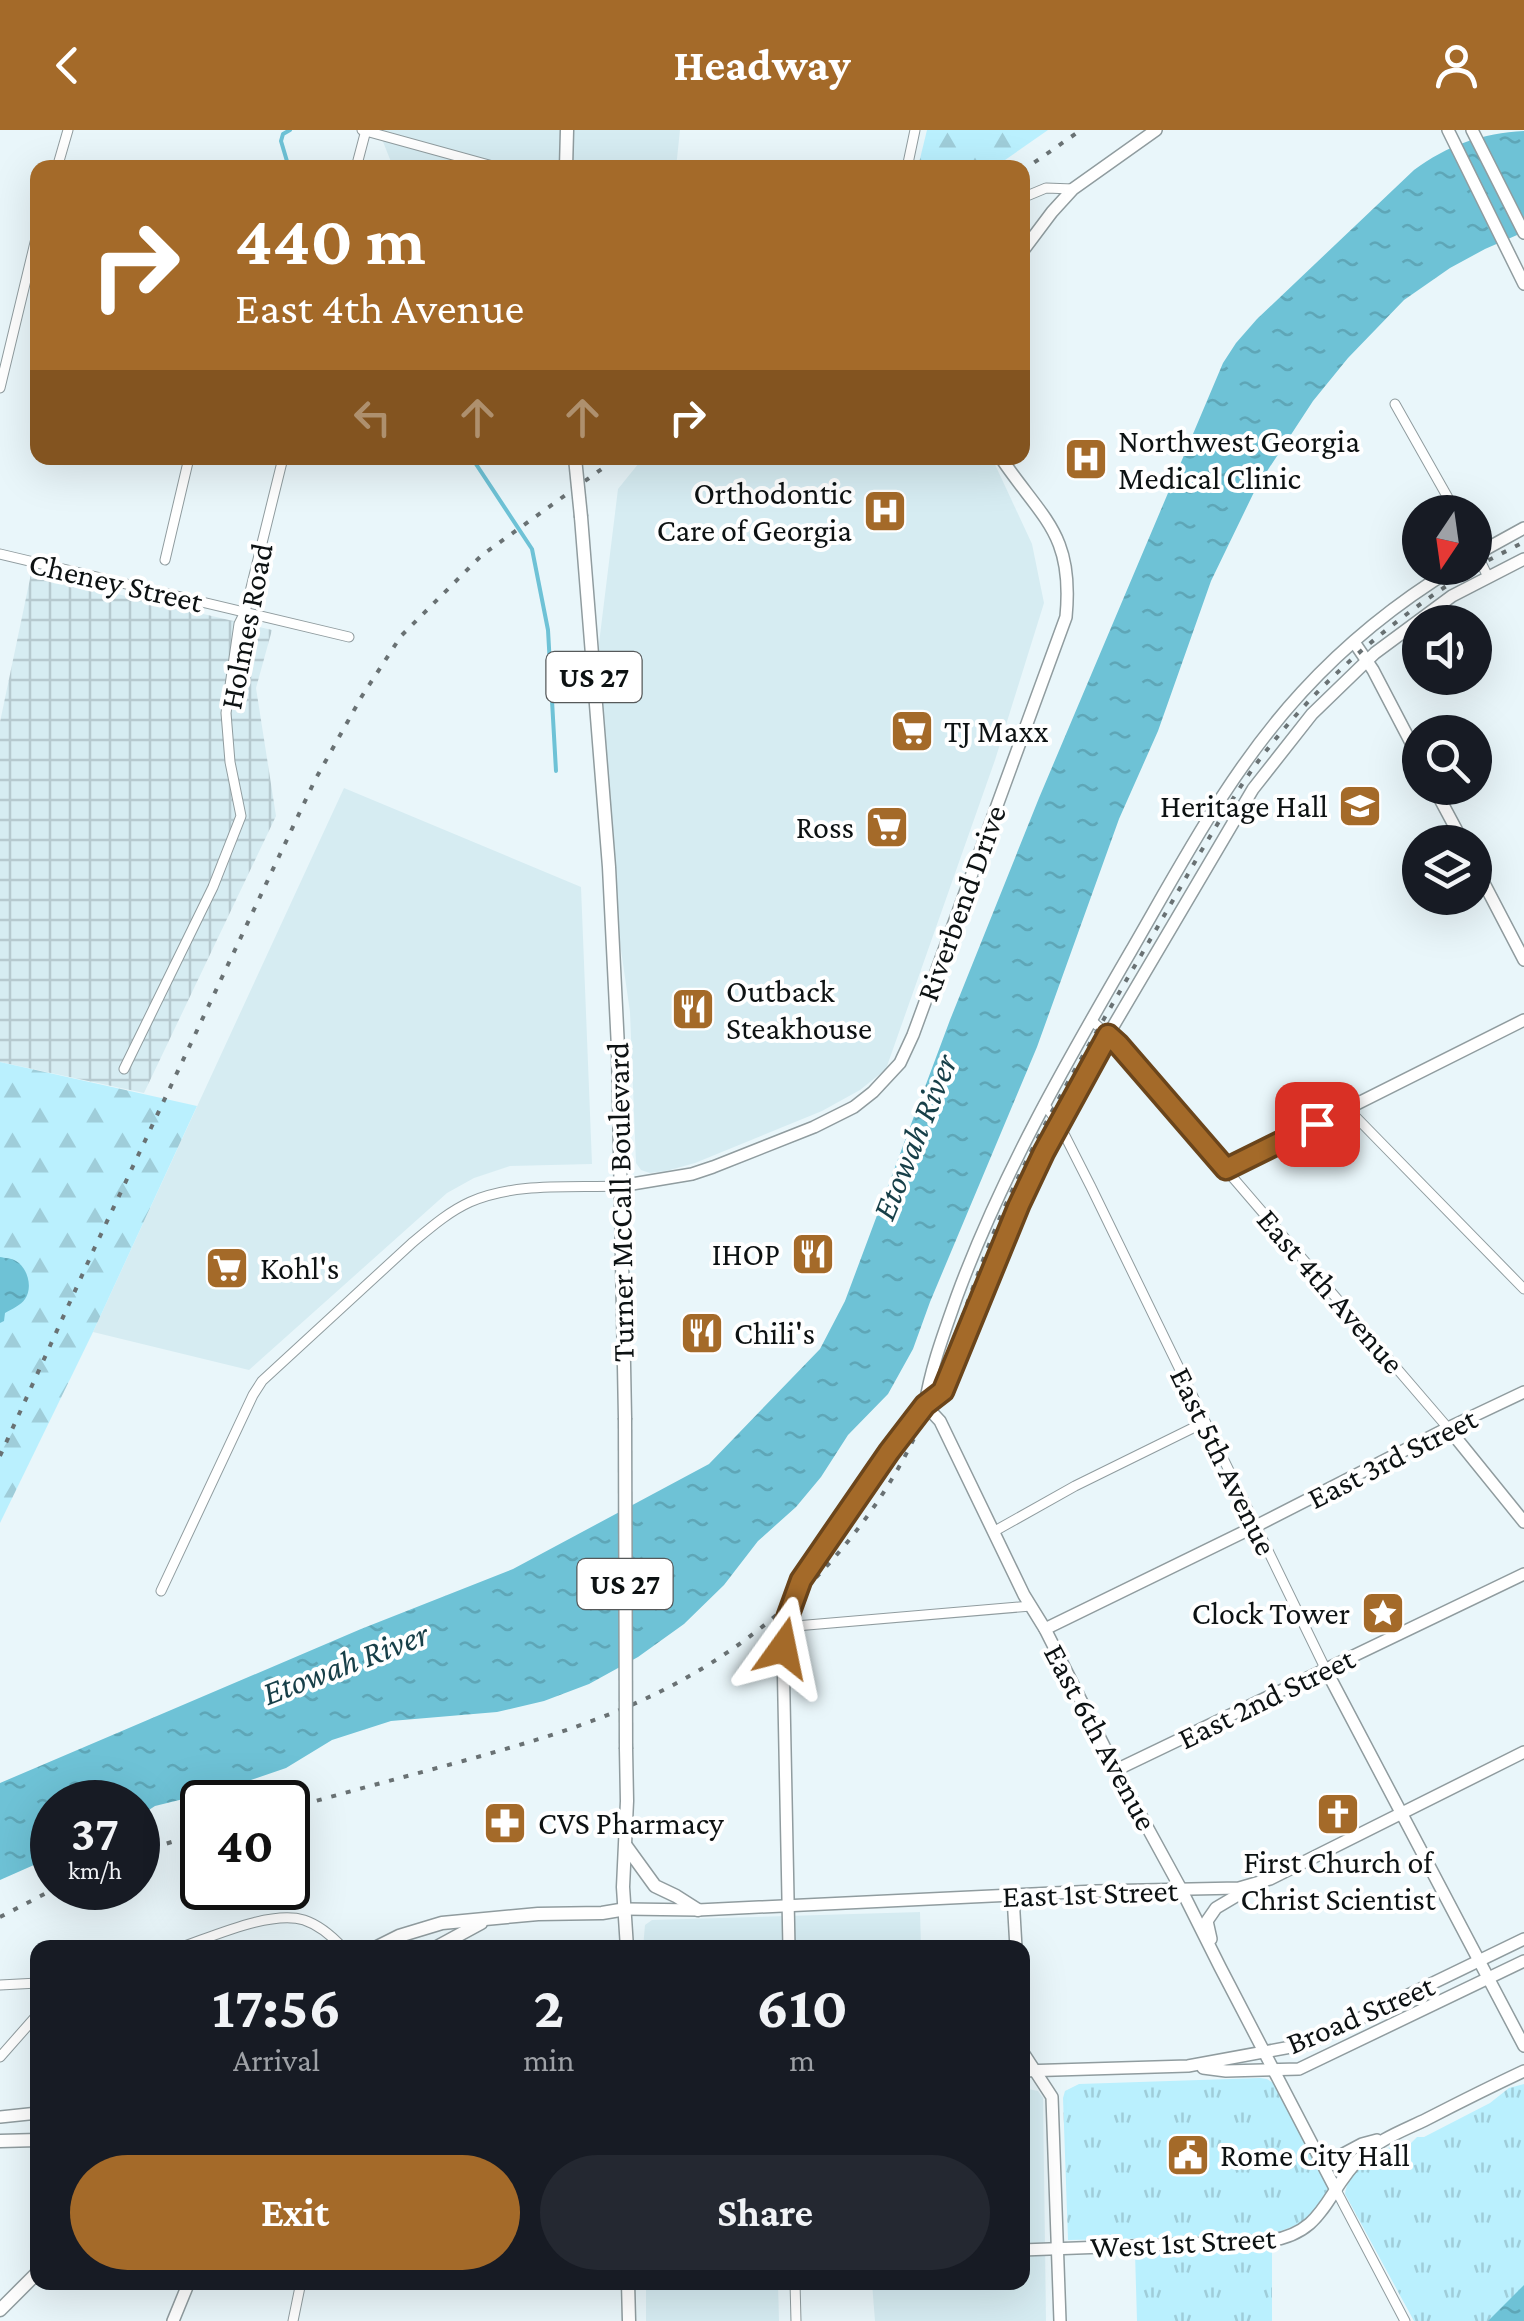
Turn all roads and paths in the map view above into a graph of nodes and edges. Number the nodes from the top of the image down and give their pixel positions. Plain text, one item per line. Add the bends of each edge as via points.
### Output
1 (68, 130) edge
2 (365, 130) edge
3 (567, 130) edge
4 (915, 130) edge
5 (1156, 130) edge
6 (1448, 130) edge
7 (1472, 130) edge
8 (59, 160) edge
9 (358, 160) edge
10 (472, 160) edge
11 (566, 160) edge
12 (909, 160) edge
13 (1073, 189) junction
14 (1030, 195) edge
15 (1524, 233) edge
16 (1030, 241) edge
17 (30, 262) edge
18 (1524, 284) edge
19 (0, 388) edge
20 (1395, 404) dead end
21 (188, 465) edge
22 (281, 465) edge
23 (576, 465) edge
24 (1007, 465) edge
25 (1446, 495) edge
26 (1524, 528) edge
27 (1492, 545) edge
28 (0, 554) edge
29 (1524, 559) edge
30 (165, 560) dead end
31 (1492, 575) edge
32 (1428, 585) edge
33 (1474, 585) edge
34 (244, 612) junction
35 (348, 636) dead end
36 (1354, 642) junction
37 (1366, 660) junction
38 (1402, 727) edge
39 (1492, 899) edge
40 (1524, 960) edge
41 (1091, 1020) junction
42 (1524, 1020) edge
43 (1108, 1035) junction
44 (124, 1068) dead end
45 (1044, 1104) junction
46 (1347, 1108) junction
47 (1058, 1124) junction
48 (1226, 1169) junction
49 (620, 1186) junction
50 (1523, 1286) edge
51 (1524, 1392) edge
52 (925, 1405) junction
53 (1205, 1422) junction
54 (1448, 1428) junction
55 (1524, 1522) edge
56 (1256, 1526) junction
57 (993, 1532) junction
58 (1524, 1574) edge
59 (161, 1592) dead end
60 (1031, 1606) junction
61 (784, 1627) junction
62 (1045, 1629) junction
63 (1326, 1670) junction
64 (1524, 1752) edge
65 (1116, 1770) junction
66 (1402, 1813) junction
67 (626, 1846) junction
68 (1254, 1886) junction
69 (1182, 1889) junction
70 (1014, 1896) junction
71 (788, 1906) junction
72 (626, 1909) junction
73 (698, 1910) junction
74 (486, 1920) junction
75 (1524, 1939) edge
76 (203, 1940) edge
77 (334, 1940) edge
78 (393, 1940) edge
79 (450, 1940) edge
80 (627, 1940) edge
81 (789, 1940) edge
82 (1016, 1940) edge
83 (1524, 1960) edge
84 (1480, 1961) junction
85 (1220, 1967) junction
86 (1488, 1978) junction
87 (30, 1983) edge
88 (0, 1985) edge
89 (30, 2023) edge
90 (1524, 2046) edge
91 (1266, 2052) junction
92 (0, 2057) edge
93 (1188, 2066) junction
94 (1275, 2070) junction
95 (1524, 2070) edge
96 (1030, 2071) edge
97 (1030, 2073) edge
98 (30, 2114) edge
99 (0, 2117) edge
100 (1391, 2136) junction
101 (30, 2138) edge
102 (0, 2140) edge
103 (1318, 2152) junction
104 (1336, 2190) junction
105 (1058, 2248) junction
106 (1030, 2250) edge
107 (30, 2280) edge
108 (186, 2290) edge
109 (299, 2290) edge
110 (628, 2290) edge
111 (795, 2290) edge
112 (0, 2310) edge
113 (173, 2321) edge
114 (293, 2321) edge
115 (629, 2321) edge
116 (796, 2321) edge
117 (1060, 2321) edge
118 (1404, 2321) edge

1 - 8 street
2 - 9 street
2 - 10 street
3 - 11 main road
4 - 12 street
5 - 13 street
6 - 18 street
7 - 15 street
13 - 14 street
13 - 16 street
17 - 19 street
20 - 25 street
21 - 30 street
22 - 34 street, Holmes Road
23 - 49 main road, Turner McCall Boulevard / US 27, bridge via 609,868
24 - 49 street, Riverbend Drive via 1057,535 1066,563 1066,617 900,1063 854,1107 814,1127 695,1173
26 - 27 street
28 - 34 street, Cheney Street
29 - 31 street
32 - 36 street
33 - 37 street
34 - 35 street, Cheney Street
34 - 44 street, Holmes Road via 226,713 241,816 214,887
36 - 37 street
36 - 41 street via 1302,692 1231,780
37 - 38 street
37 - 43 street via 1253,788
39 - 40 street
41 - 43 street, East 4th Avenue
41 - 45 street
42 - 46 street
43 - 47 street
43 - 48 street, East 4th Avenue
45 - 47 street, East 5th Avenue
45 - 52 street via 965,1276
46 - 48 street
46 - 50 street
47 - 52 street via 1004,1238 956,1364 943,1391
47 - 53 street, East 5th Avenue
48 - 54 street, East 4th Avenue
49 - 59 street via 506,1191 471,1202 412,1243 262,1381
49 - 67 main road, Turner McCall Boulevard / US 27, bridge
51 - 54 street, East 3rd Street
52 - 57 street, East 6th Avenue via 940,1421
52 - 61 street via 801,1580
53 - 56 street, East 5th Avenue
53 - 57 street
54 - 55 street, East 4th Avenue
54 - 56 street, East 3rd Street
56 - 62 street, East 3rd Street
56 - 63 street, East 5th Avenue
57 - 60 street, East 6th Avenue
58 - 63 street, East 2nd Street
60 - 61 street
60 - 62 street, East 6th Avenue
61 - 71 street
62 - 65 street, East 6th Avenue
63 - 65 street, East 2nd Street
63 - 66 street, East 5th Avenue
64 - 66 street, East 1st Street
65 - 69 street, East 6th Avenue
66 - 68 street, East 1st Street
66 - 84 street, East 5th Avenue
67 - 72 main road, Turner McCall Boulevard / US 27
67 - 73 main road via 655,1886
68 - 69 street, East 1st Street
68 - 85 street via 1216,1908 1207,1921
69 - 70 street, East 1st Street
69 - 85 street, East 6th Avenue
70 - 71 street, East 1st Street
70 - 82 street
71 - 73 street, East 1st Street
71 - 81 street
72 - 73 street, East 1st Street
72 - 74 main road
72 - 80 main road, Turner McCall Boulevard / US 27
74 - 78 main road via 442,1922
74 - 79 main road
75 - 84 street, Broad Street
76 - 77 street via 288,1918 309,1922
83 - 86 street, Broad Street
84 - 86 street, East 5th Avenue
84 - 91 street, Broad Street via 1308,2044
85 - 91 street, East 6th Avenue
86 - 90 street, East 5th Avenue
86 - 94 street, Broad Street via 1299,2069
87 - 88 street
89 - 92 street
91 - 93 street, Broad Street
91 - 94 street, East 6th Avenue
93 - 94 street, Broad Street
93 - 96 street, Broad Street
94 - 103 street, East 6th Avenue
95 - 100 street, West 1st Street
97 - 105 street via 1052,2096
98 - 99 street
100 - 103 street via 1332,2160
100 - 104 street, West 1st Street via 1361,2156
101 - 102 main road
103 - 104 street, East 6th Avenue
104 - 105 street, West 1st Street via 1314,2221 1282,2239
104 - 118 street
105 - 106 street, West 1st Street
105 - 117 street
107 - 112 main road
108 - 113 street
109 - 114 street
110 - 115 main road
111 - 116 street

